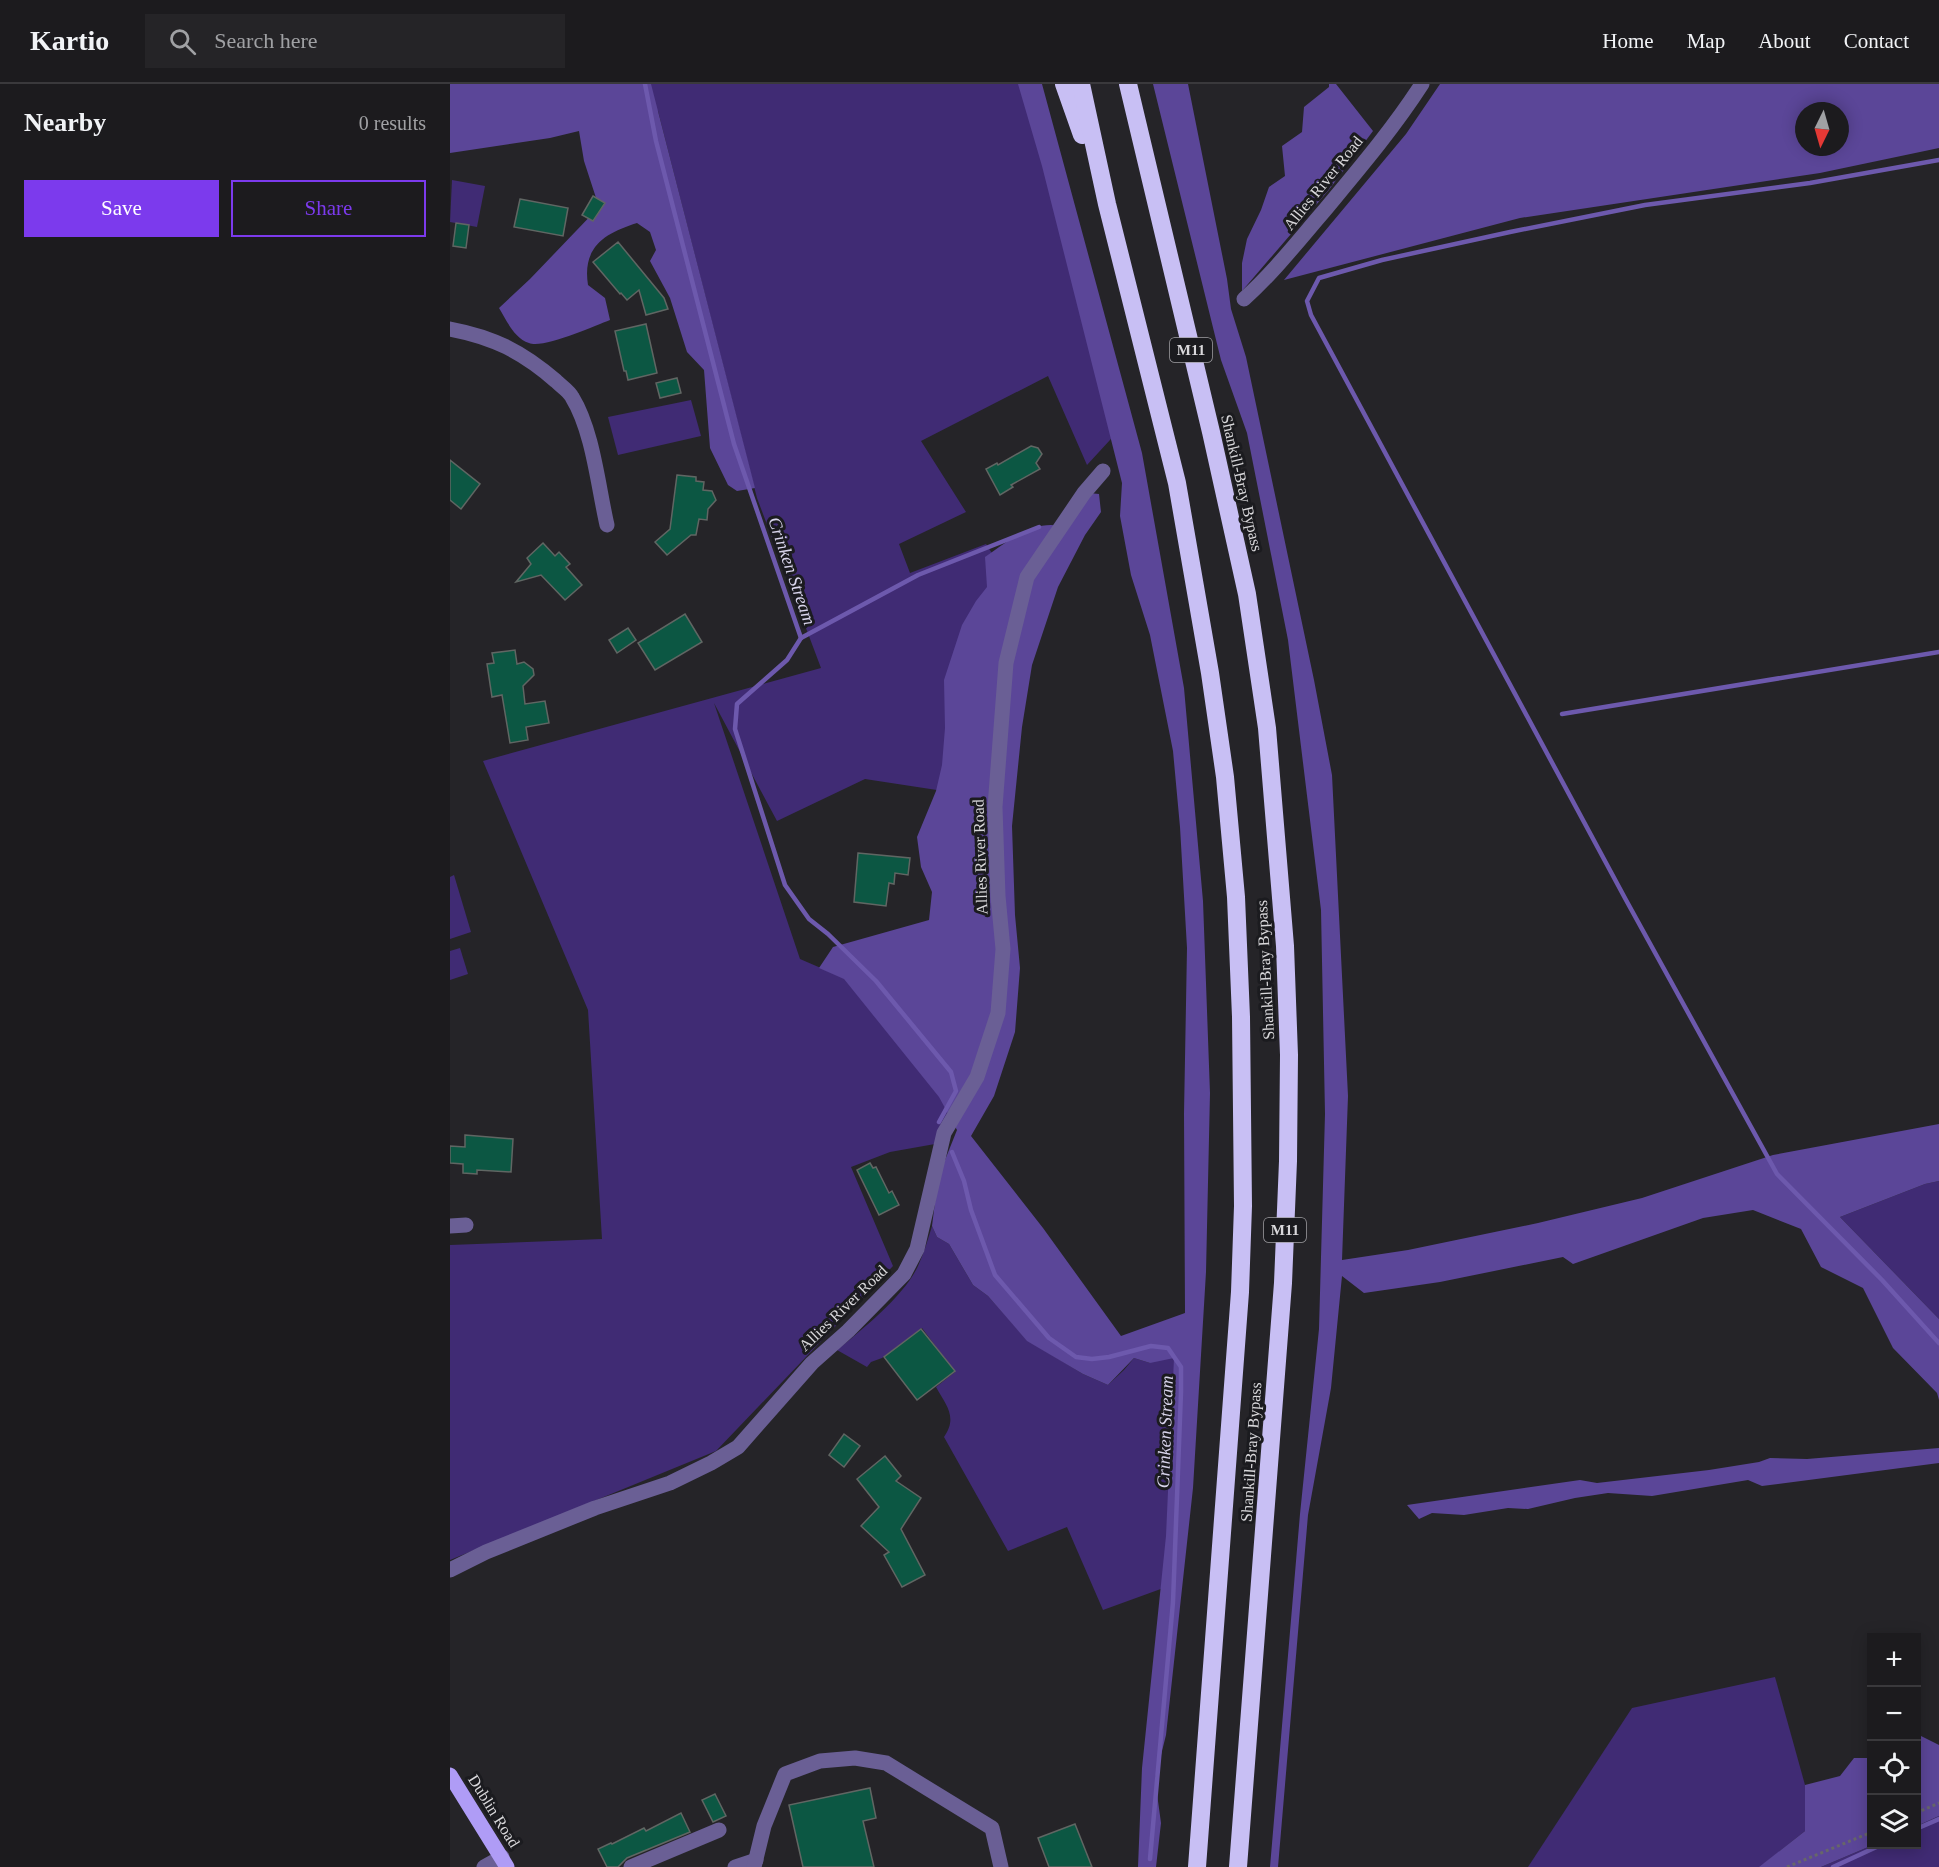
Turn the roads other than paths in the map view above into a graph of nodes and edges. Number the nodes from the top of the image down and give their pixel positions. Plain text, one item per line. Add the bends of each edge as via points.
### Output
1 (1064, 84) edge
2 (1081, 84) edge
3 (1129, 84) edge
4 (1422, 84) edge
5 (1107, 204) junction
6 (1244, 298) dead end
7 (450, 329) edge
8 (1103, 471) dead end
9 (607, 525) dead end
10 (466, 1225) dead end
11 (450, 1226) edge
12 (450, 1569) edge
13 (450, 1775) edge
14 (718, 1830) dead end
15 (504, 1862) edge
16 (755, 1864) edge
17 (484, 1867) edge
18 (630, 1867) edge
19 (735, 1867) edge
20 (1001, 1867) edge
21 (1197, 1867) edge
22 (1238, 1867) edge

1 - 5 highway
2 - 5 highway, Shankill-Bray Bypass / M11
3 - 22 highway, Shankill-Bray Bypass / M11 via 1247,594 1267,728 1285,946 1289,1066 1283,1283
4 - 6 street, Allies River Road via 1286,257
5 - 21 highway, Shankill-Bray Bypass / M11 via 1177,483 1210,673 1236,897 1243,1206 1240,1292
7 - 9 street via 479,335 515,350 572,395 590,438
8 - 12 street, Allies River Road via 1027,577 1006,663 995,807 1003,949 998,1013 977,1077 944,1133 917,1249 904,1274 812,1363 738,1447 670,1483 595,1508
10 - 11 street
13 - 15 main road, Dublin Road
14 - 18 street
15 - 17 street
16 - 19 street
16 - 20 street via 764,1826 784,1774 820,1761 855,1758 886,1763 992,1827

